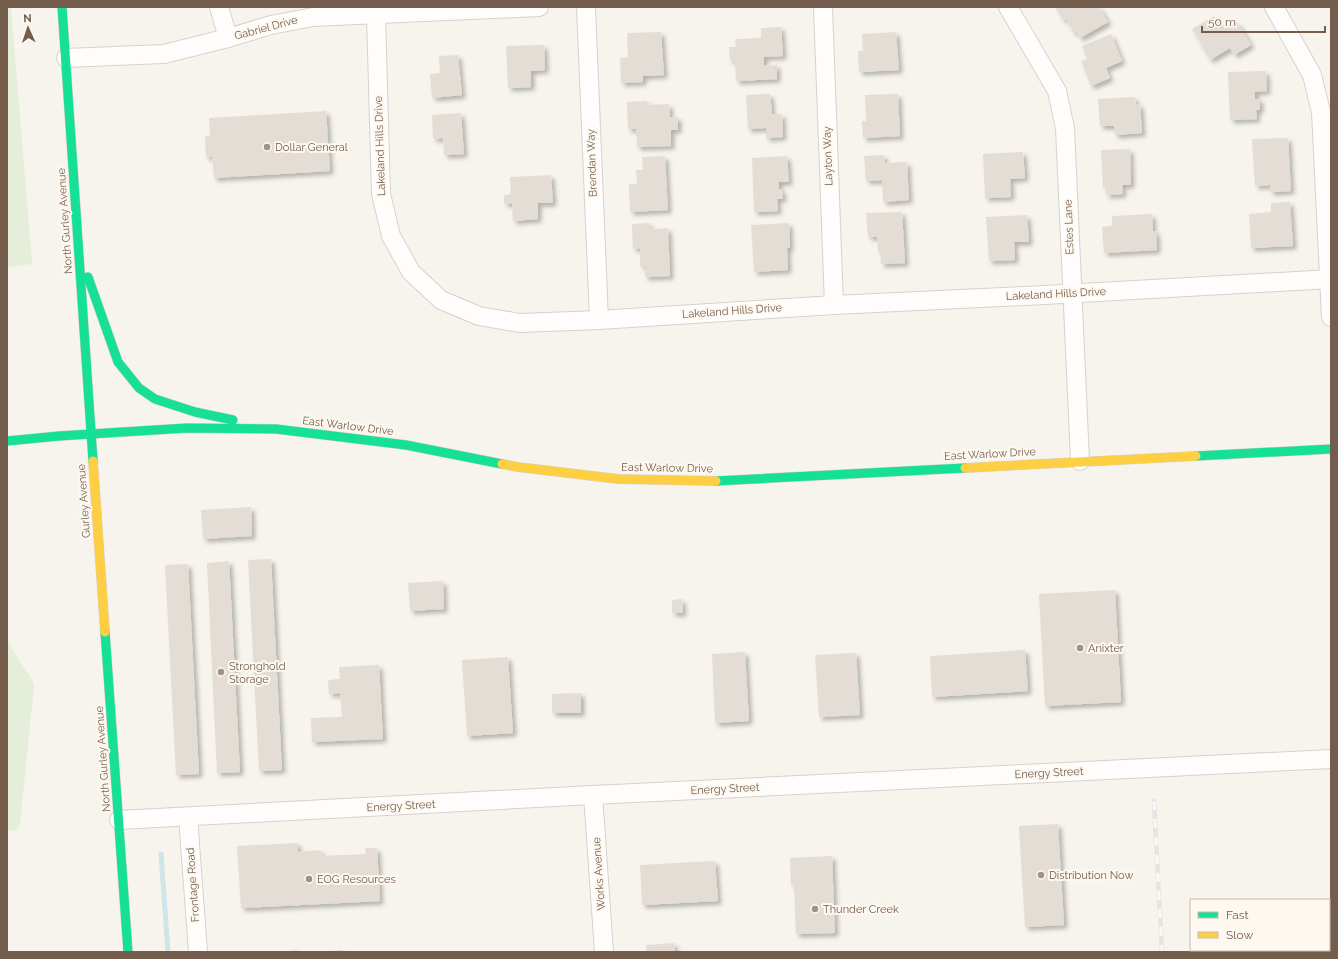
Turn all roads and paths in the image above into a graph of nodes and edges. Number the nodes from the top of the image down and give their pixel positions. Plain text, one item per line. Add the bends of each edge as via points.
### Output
1 (62, 7) edge
2 (219, 7) edge
3 (539, 7) edge
4 (586, 7) edge
5 (823, 7) edge
6 (1008, 7) edge
7 (1274, 7) edge
8 (376, 15) junction
9 (228, 38) junction
10 (66, 58) junction
11 (79, 252) junction
12 (1330, 279) edge
13 (1072, 293) junction
14 (834, 305) junction
15 (1331, 317) edge
16 (599, 320) junction
17 (276, 429) junction
18 (91, 434) junction
19 (7, 441) edge
20 (1331, 449) edge
21 (1080, 462) junction
22 (101, 565) joint
23 (1331, 759) edge
24 (593, 795) junction
25 (188, 817) junction
26 (119, 820) junction
27 (128, 952) edge
28 (198, 952) edge
29 (604, 952) edge

1 - 10 street, North Gurley Avenue
2 - 9 street
3 - 8 street, Gabriel Drive
4 - 16 street, Brendan Way
5 - 14 street, Layton Way
6 - 13 street, Estes Lane via 1057,91 1065,128
7 - 12 street via 1312,75 1321,112
8 - 9 street, Gabriel Drive via 313,17 272,25
8 - 16 street, Lakeland Hills Drive via 381,194 391,236 411,272 441,300 479,316 520,323
9 - 10 street, Gabriel Drive via 164,54
10 - 11 street, North Gurley Avenue
11 - 17 street via 118,362 139,388 155,398 195,412
11 - 18 street, North Gurley Avenue
12 - 13 street, Lakeland Hills Drive
12 - 15 street
13 - 14 street, Lakeland Hills Drive
13 - 21 street, Estes Lane
14 - 16 street, Lakeland Hills Drive
17 - 18 street, East Warlow Drive via 187,428
17 - 21 street, East Warlow Drive via 406,446 518,467 618,479 707,481
18 - 19 street, East Warlow Drive
18 - 22 street, Gurley Avenue
20 - 21 street, East Warlow Drive
22 - 26 street, North Gurley Avenue
23 - 24 street, Energy Street
24 - 25 street, Energy Street
24 - 29 street, Works Avenue
25 - 26 street, Energy Street
25 - 28 street, Frontage Road
26 - 27 street, North Gurley Avenue

